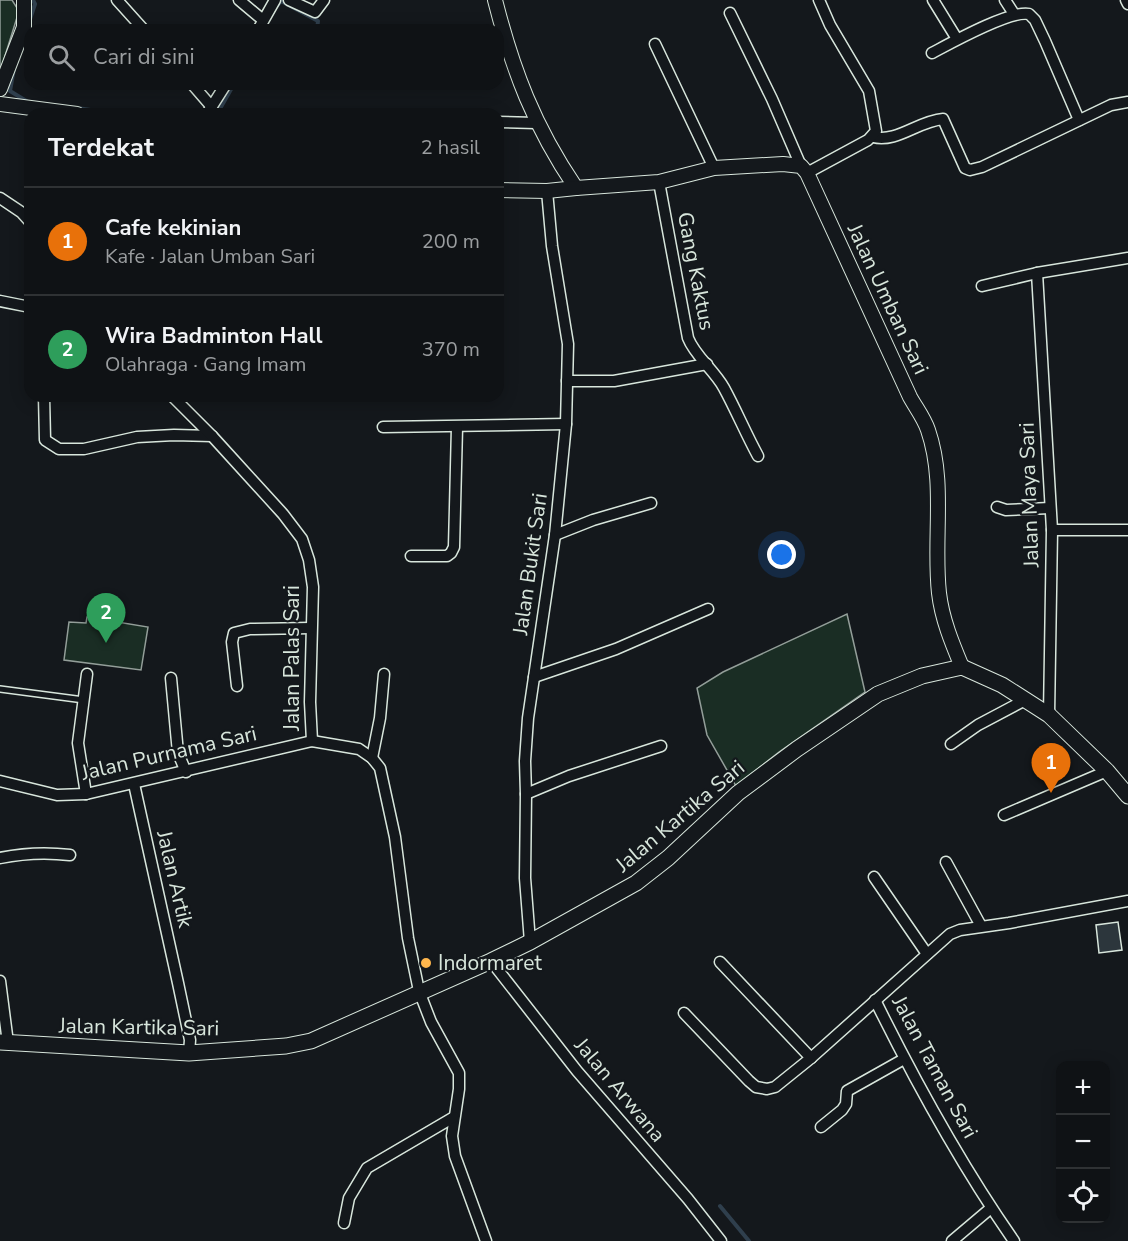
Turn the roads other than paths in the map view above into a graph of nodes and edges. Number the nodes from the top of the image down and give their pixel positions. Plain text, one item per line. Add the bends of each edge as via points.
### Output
1 (24, 0) edge
2 (117, 0) edge
3 (240, 0) edge
4 (275, 0) edge
5 (289, 0) edge
6 (324, 0) edge
7 (495, 0) edge
8 (819, 0) edge
9 (933, 0) edge
10 (1005, 0) edge
11 (1126, 0) edge
12 (1128, 4) edge
13 (730, 13) dead end
14 (1014, 14) junction
15 (139, 24) edge
16 (260, 24) edge
17 (262, 24) edge
18 (501, 24) edge
19 (504, 35) edge
20 (957, 39) junction
21 (656, 44) dead end
22 (932, 53) dead end
23 (0, 88) edge
24 (196, 90) edge
25 (222, 90) edge
26 (1128, 102) edge
27 (0, 104) edge
28 (31, 108) edge
29 (208, 108) edge
30 (210, 108) edge
31 (1078, 120) junction
32 (504, 122) edge
33 (536, 123) junction
34 (873, 137) junction
35 (714, 168) junction
36 (804, 170) junction
37 (659, 182) junction
38 (576, 188) junction
39 (504, 190) edge
40 (547, 191) junction
41 (0, 198) edge
42 (24, 215) edge
43 (1128, 258) edge
44 (1037, 273) junction
45 (982, 286) dead end
46 (0, 301) edge
47 (24, 306) edge
48 (707, 364) junction
49 (567, 381) junction
50 (44, 402) edge
51 (178, 402) edge
52 (566, 424) junction
53 (383, 427) dead end
54 (457, 427) junction
55 (212, 436) junction
56 (758, 456) dead end
57 (651, 503) dead end
58 (997, 507) dead end
59 (1050, 508) junction
60 (1052, 530) junction
61 (1128, 530) edge
62 (555, 535) junction
63 (411, 556) dead end
64 (708, 609) dead end
65 (311, 628) junction
66 (962, 668) junction
67 (384, 674) dead end
68 (87, 675) dead end
69 (534, 676) junction
70 (171, 678) dead end
71 (237, 686) dead end
72 (0, 689) edge
73 (1027, 699) junction
74 (84, 700) junction
75 (1049, 715) junction
76 (312, 741) junction
77 (951, 744) dead end
78 (661, 746) dead end
79 (372, 758) junction
80 (1107, 771) junction
81 (186, 772) junction
82 (0, 781) edge
83 (134, 784) junction
84 (86, 794) junction
85 (526, 794) junction
86 (1128, 796) edge
87 (1004, 815) dead end
88 (70, 855) dead end
89 (0, 858) edge
90 (946, 862) dead end
91 (874, 877) dead end
92 (1128, 901) edge
93 (981, 926) junction
94 (530, 942) junction
95 (927, 954) junction
96 (491, 961) junction
97 (720, 962) dead end
98 (0, 981) edge
99 (420, 991) junction
100 (875, 1000) junction
101 (684, 1013) dead end
102 (4, 1043) edge
103 (189, 1053) junction
104 (810, 1058) junction
105 (904, 1059) junction
106 (454, 1117) junction
107 (821, 1127) dead end
108 (991, 1208) junction
109 (344, 1223) dead end
110 (486, 1241) edge
111 (721, 1241) edge
112 (952, 1241) edge
113 (1014, 1241) edge

1 - 23 street via 24,27
2 - 15 street
3 - 16 street
4 - 17 street
5 - 6 street via 315,12
7 - 18 street
8 - 34 street via 869,91 876,131
9 - 20 street
10 - 14 street
11 - 12 street
13 - 36 street
14 - 20 street
14 - 31 street via 1029,14 1035,20
19 - 33 street
20 - 22 street
21 - 35 street
24 - 29 street
25 - 30 street
26 - 31 street
27 - 28 street
31 - 34 street via 970,170 965,168 943,118 892,138
32 - 33 street
33 - 38 street
34 - 36 street
35 - 36 street via 783,164
35 - 37 street
36 - 66 street, Jalan Umban Sari via 927,428 937,477 939,592
37 - 38 street
37 - 48 street, Gang Kaktus via 688,338
38 - 40 street
39 - 40 street
40 - 49 street, Jalan Bukit Sari via 568,344
41 - 42 street
43 - 44 street
44 - 45 street
44 - 59 street, Jalan Maya Sari
46 - 47 street
48 - 49 street via 615,381
48 - 56 street, Gang Kaktus
49 - 52 street, Jalan Bukit Sari
50 - 55 street via 45,440 59,449 138,437
51 - 55 street, Jalan Palas Sari
52 - 54 street
52 - 62 street, Jalan Bukit Sari
53 - 54 street
54 - 63 street via 454,547 447,556
55 - 65 street, Jalan Palas Sari via 302,539 313,587
57 - 62 street
58 - 59 street
59 - 60 street, Jalan Maya Sari
60 - 61 street
60 - 75 street, Jalan Maya Sari
62 - 69 street, Jalan Bukit Sari
64 - 69 street via 616,649
65 - 71 street via 234,633
65 - 76 street, Jalan Palas Sari
66 - 73 main road
66 - 94 main road, Jalan Kartika Sari via 922,676 878,694 738,793 636,883
67 - 79 street
68 - 74 street
69 - 85 street, Jalan Bukit Sari via 525,761
70 - 81 street via 178,753
72 - 74 lane
73 - 75 main road
73 - 77 street
74 - 84 street via 78,743
75 - 80 main road
76 - 79 street, Jalan Palas Sari via 359,749
76 - 81 street, Jalan Purnama Sari
78 - 85 street
79 - 99 street via 380,768 395,837 408,939
80 - 86 main road
80 - 87 street
81 - 83 street, Jalan Purnama Sari
82 - 84 street, Jalan Purnama Sari via 57,795
83 - 84 street, Jalan Purnama Sari
83 - 103 street, Jalan Artik via 190,1040
85 - 94 street, Jalan Bukit Sari via 525,878
88 - 89 street via 27,853
90 - 93 street
91 - 95 street
92 - 93 street, Jalan Taman Sari
93 - 95 street, Jalan Taman Sari via 950,934
94 - 96 main road, Jalan Kartika Sari
95 - 100 street, Jalan Taman Sari
96 - 99 main road, Jalan Kartika Sari
96 - 111 street, Jalan Arwana via 577,1071
97 - 104 street
98 - 102 street
99 - 103 main road, Jalan Kartika Sari via 311,1041
99 - 106 street via 431,1022 459,1073
100 - 104 street
100 - 105 street, Jalan Taman Sari
101 - 104 street via 756,1087 775,1087
102 - 103 main road, Jalan Kartika Sari
105 - 107 street via 847,1091 842,1110
105 - 108 street, Jalan Taman Sari
106 - 109 street via 367,1168 349,1198
106 - 110 street via 455,1156
108 - 112 street
108 - 113 street, Jalan Taman Sari

